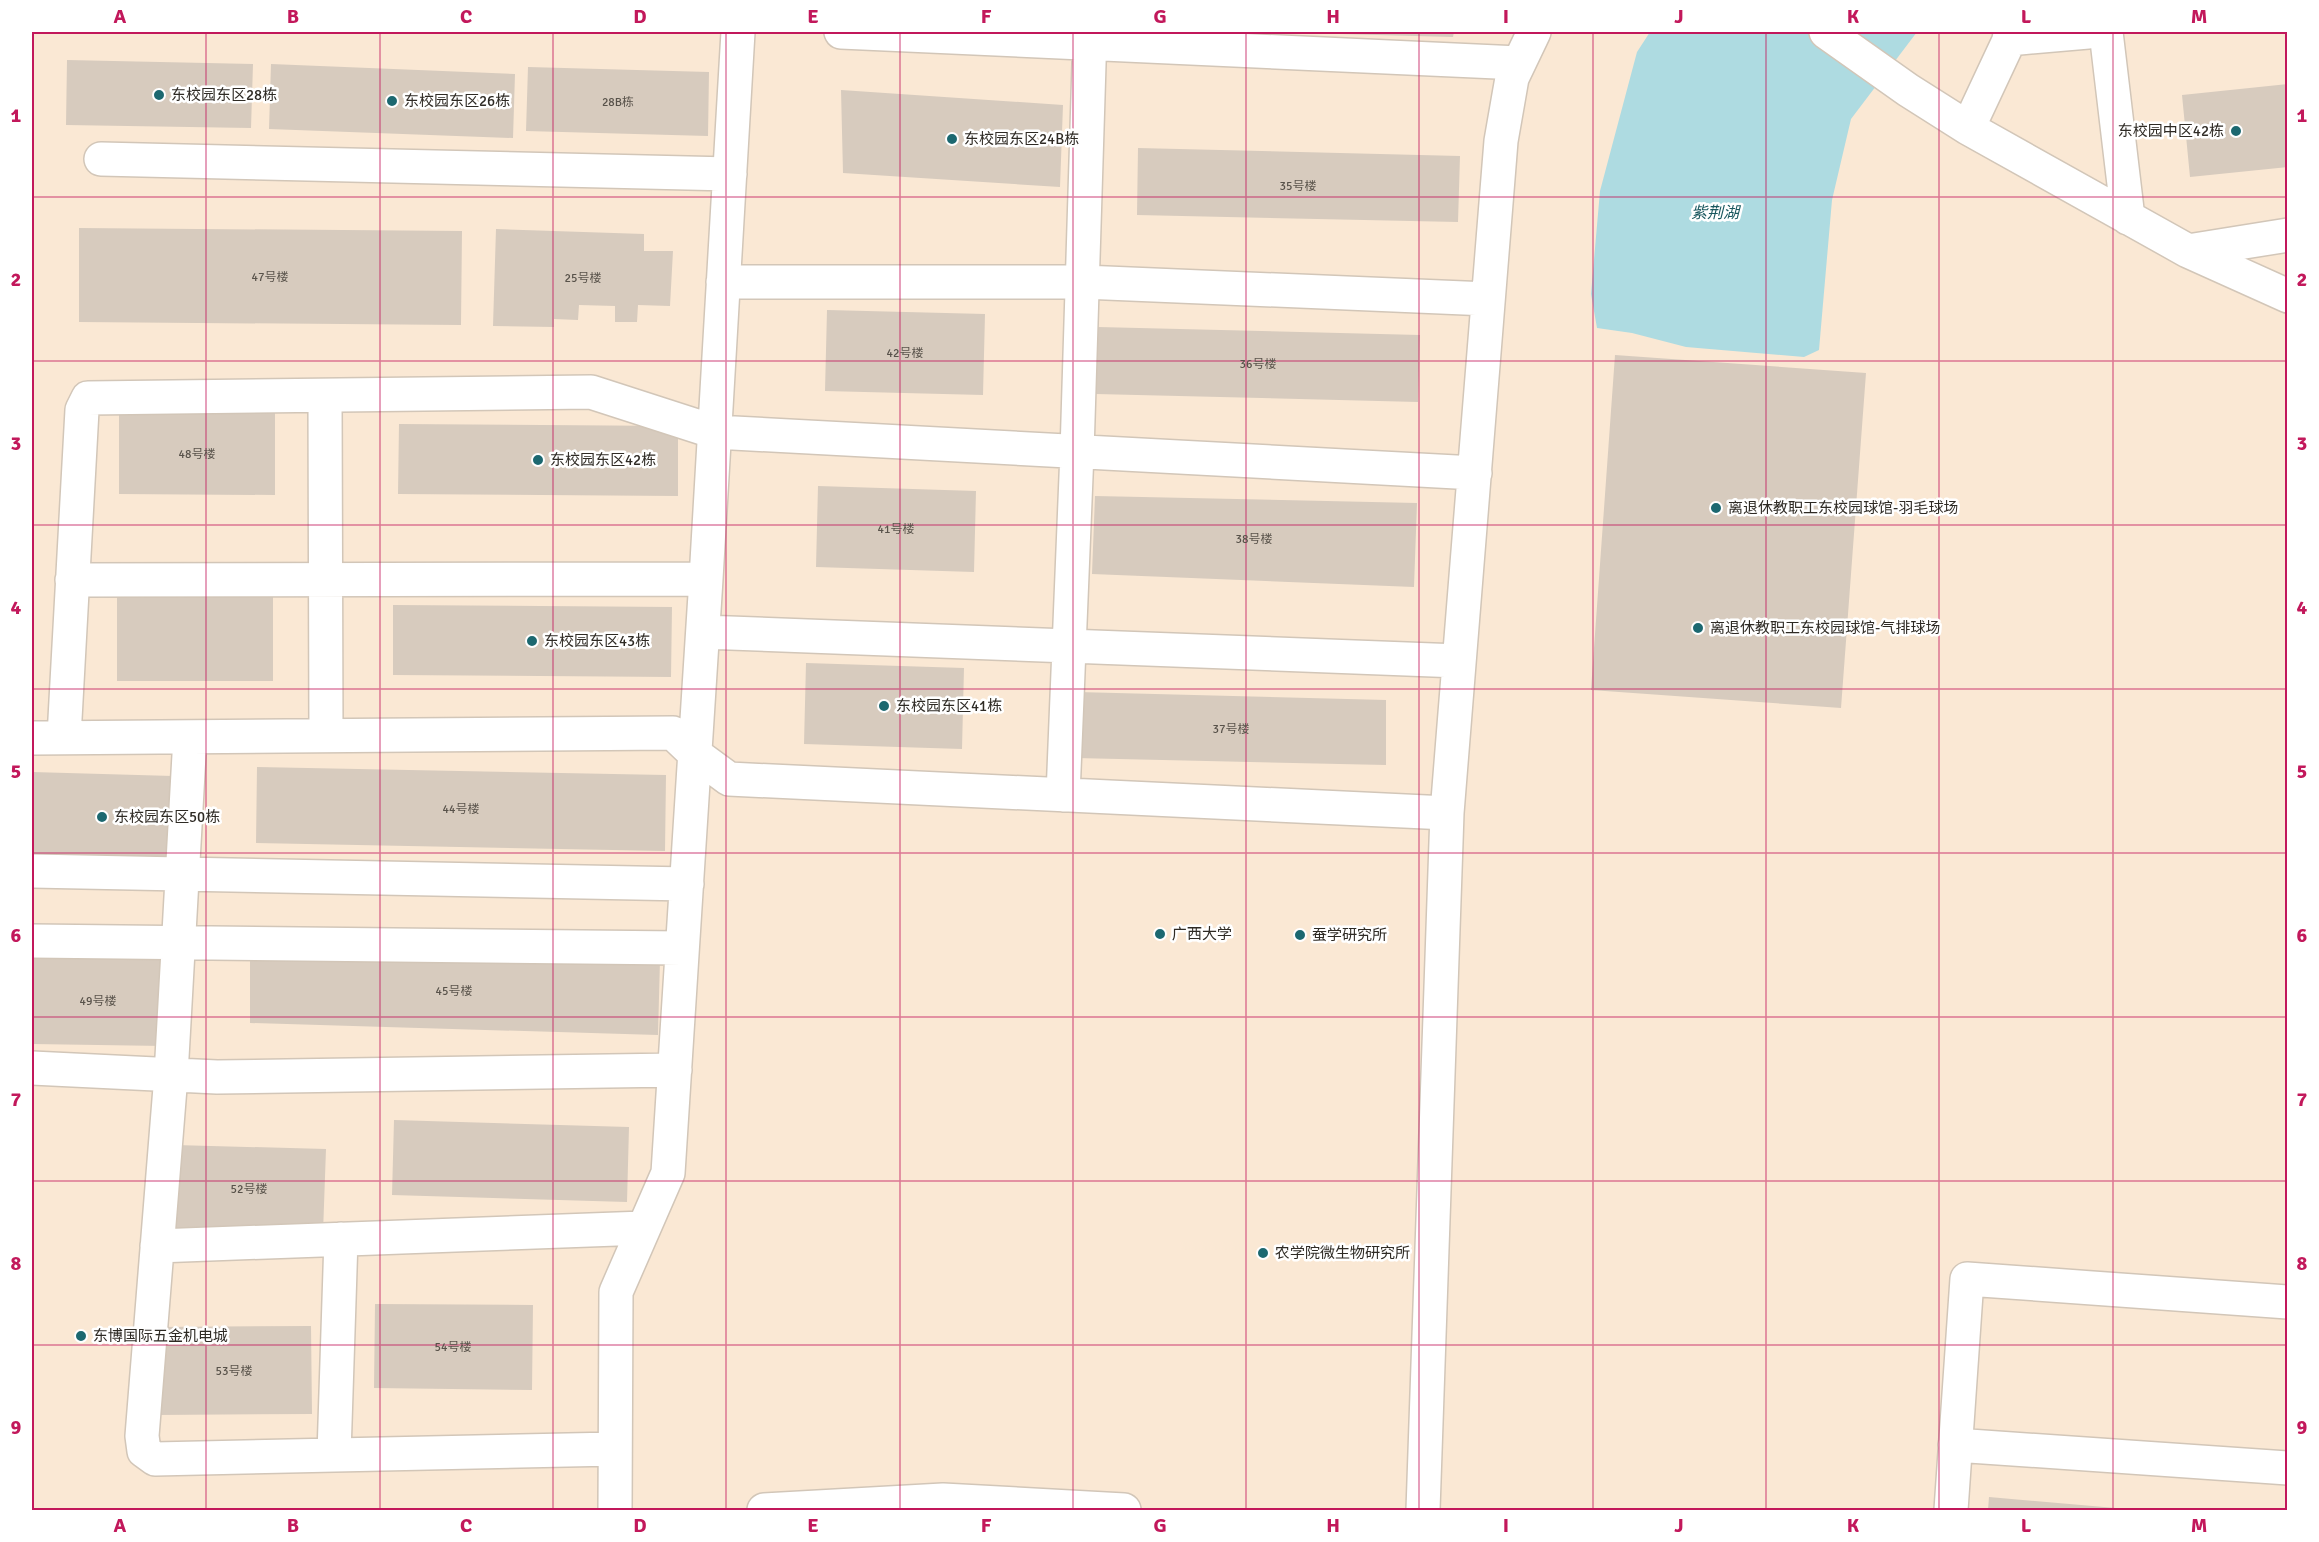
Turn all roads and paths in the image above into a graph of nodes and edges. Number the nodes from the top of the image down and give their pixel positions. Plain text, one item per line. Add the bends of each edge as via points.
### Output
1 (738, 32) edge
2 (841, 32) edge
3 (1534, 32) edge
4 (1826, 32) edge
5 (2088, 32) edge
6 (2106, 32) edge
7 (2011, 35) edge
8 (1090, 37) edge
9 (1519, 63) junction
10 (1968, 128) junction
11 (101, 159) dead end
12 (730, 174) junction
13 (2128, 218) junction
14 (2288, 235) edge
15 (2188, 251) junction
16 (723, 282) junction
17 (1083, 282) junction
18 (2288, 296) edge
19 (1488, 299) junction
20 (325, 396) junction
21 (715, 432) junction
22 (1077, 452) junction
23 (1474, 473) junction
24 (326, 579) junction
25 (706, 579) junction
26 (72, 580) junction
27 (703, 632) junction
28 (1069, 646) junction
29 (1459, 661) junction
30 (326, 735) junction
31 (64, 737) junction
32 (190, 737) junction
33 (32, 738) edge
34 (695, 754) junction
35 (1063, 795) junction
36 (1447, 813) junction
37 (32, 872) edge
38 (183, 873) junction
39 (687, 884) junction
40 (32, 941) edge
41 (179, 944) junction
42 (682, 948) junction
43 (32, 1068) edge
44 (675, 1070) junction
45 (171, 1075) junction
46 (644, 1228) junction
47 (341, 1239) junction
48 (157, 1246) junction
49 (2288, 1302) edge
50 (1955, 1444) junction
51 (615, 1449) junction
52 (334, 1454) junction
53 (2288, 1468) edge
54 (944, 1505) edge
55 (615, 1510) edge
56 (764, 1510) edge
57 (1124, 1510) edge
58 (1423, 1510) edge
59 (1951, 1510) edge

1 - 12 street
2 - 8 street
3 - 9 street
4 - 10 street
5 - 7 street
6 - 13 street
7 - 10 street
8 - 9 street
8 - 17 street
9 - 19 street via 1512,78 1501,141
10 - 13 street
11 - 12 street
12 - 16 street
13 - 15 street
14 - 15 street
15 - 18 street
16 - 17 street
16 - 21 street
17 - 19 street
17 - 22 street
19 - 23 street
20 - 21 street via 591,392
20 - 24 street
20 - 26 street via 88,398 82,410
21 - 22 street
21 - 25 street
22 - 23 street
22 - 28 street
23 - 29 street
24 - 25 street
24 - 26 street
24 - 30 street
25 - 27 street
26 - 31 street
27 - 28 street
27 - 34 street
28 - 29 street
28 - 35 street
29 - 36 street
30 - 32 street
30 - 34 street via 673,733
31 - 32 street
31 - 33 street
32 - 38 street
34 - 35 street via 729,779
34 - 39 street
35 - 36 street
36 - 58 street
37 - 38 street
38 - 39 street
38 - 41 street
39 - 42 street
40 - 41 street
41 - 42 street
41 - 45 street
42 - 44 street
43 - 45 street
44 - 45 street
44 - 46 street via 668,1173
45 - 48 street
46 - 47 street
46 - 51 street via 616,1292
47 - 48 street
47 - 52 street
48 - 52 street via 144,1451 155,1459
49 - 50 street via 1967,1279
50 - 53 street
50 - 59 street
51 - 52 street
51 - 55 street
54 - 56 street
54 - 57 street

